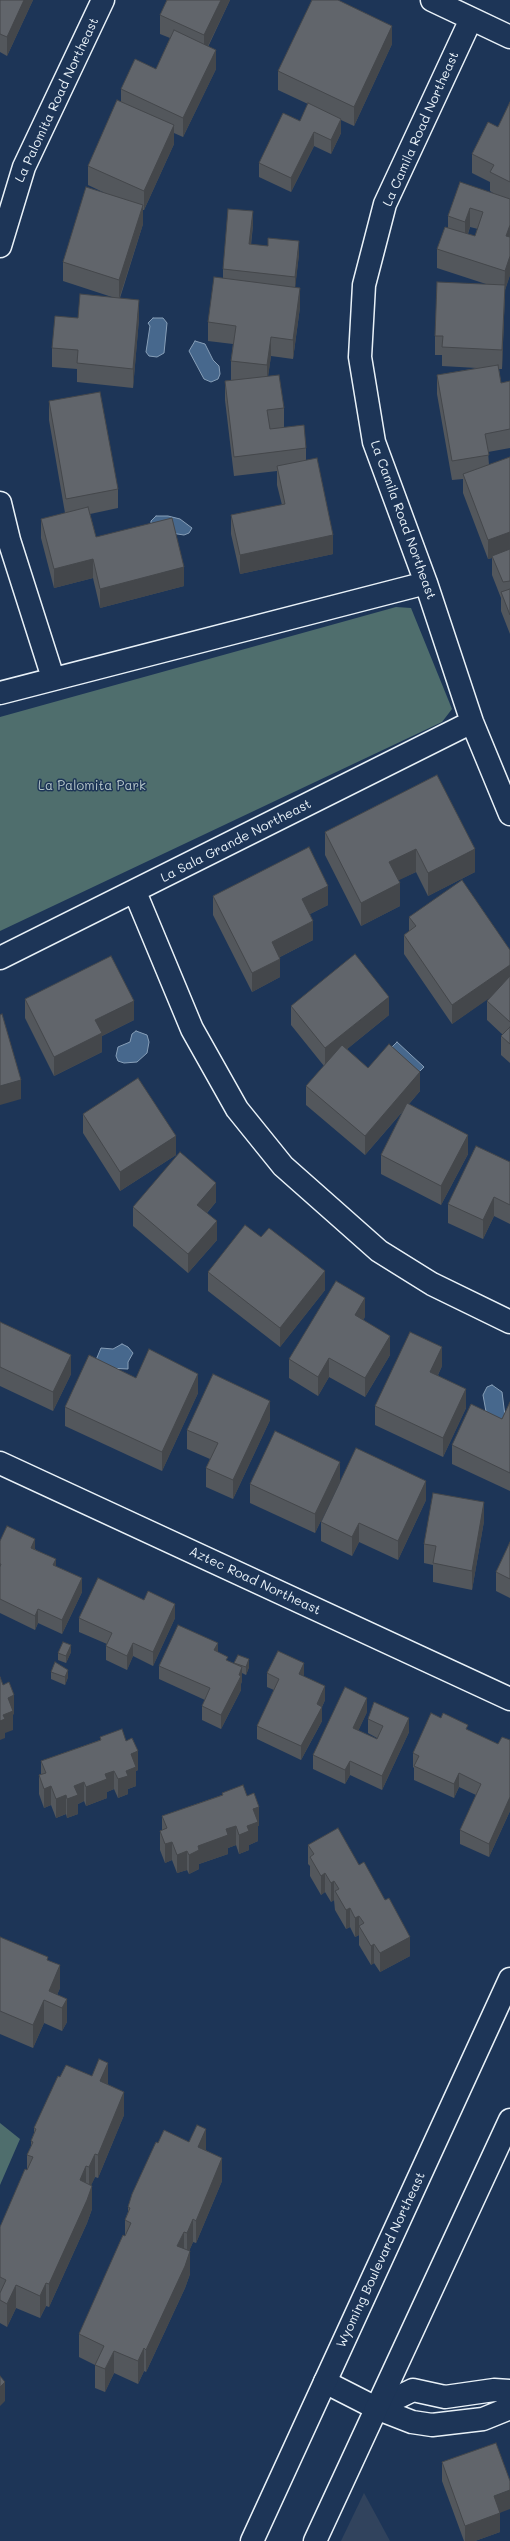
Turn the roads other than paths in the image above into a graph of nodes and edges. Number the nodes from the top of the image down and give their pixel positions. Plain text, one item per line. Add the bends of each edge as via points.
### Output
1 (103, 0) edge
2 (432, 0) edge
3 (471, 19) junction
4 (510, 37) edge
5 (0, 246) edge
6 (0, 503) edge
7 (426, 583) junction
8 (53, 678) junction
9 (0, 693) edge
10 (472, 722) junction
11 (510, 814) edge
12 (136, 892) junction
13 (0, 958) edge
14 (510, 1322) edge
15 (0, 1463) edge
16 (510, 1699) edge
17 (510, 1979) edge
18 (510, 2120) edge
19 (325, 2382) junction
20 (510, 2391) edge
21 (376, 2408) junction
22 (510, 2408) edge
23 (252, 2541) edge
24 (315, 2541) edge

1 - 5 street, La Palomita Road Northeast via 24,167
2 - 3 street
3 - 4 street
3 - 7 street, La Camila Road Northeast via 385,204 364,285 360,357 374,442
6 - 8 street via 9,540
7 - 8 street
7 - 10 street, La Camila Road Northeast
8 - 9 street
10 - 11 street, La Camila Road Northeast
10 - 12 street, La Sala Grande Northeast
12 - 13 street, La Sala Grande Northeast
12 - 14 street via 192,1029 237,1109 283,1166 379,1251 432,1284
15 - 16 street, Aztec Road Northeast
17 - 19 street, Wyoming Boulevard Northeast
18 - 21 street
19 - 21 street
19 - 23 street, Wyoming Boulevard Northeast
20 - 21 street via 494,2390 445,2397 413,2390
21 - 22 street via 412,2422 432,2425 483,2419
21 - 24 street

